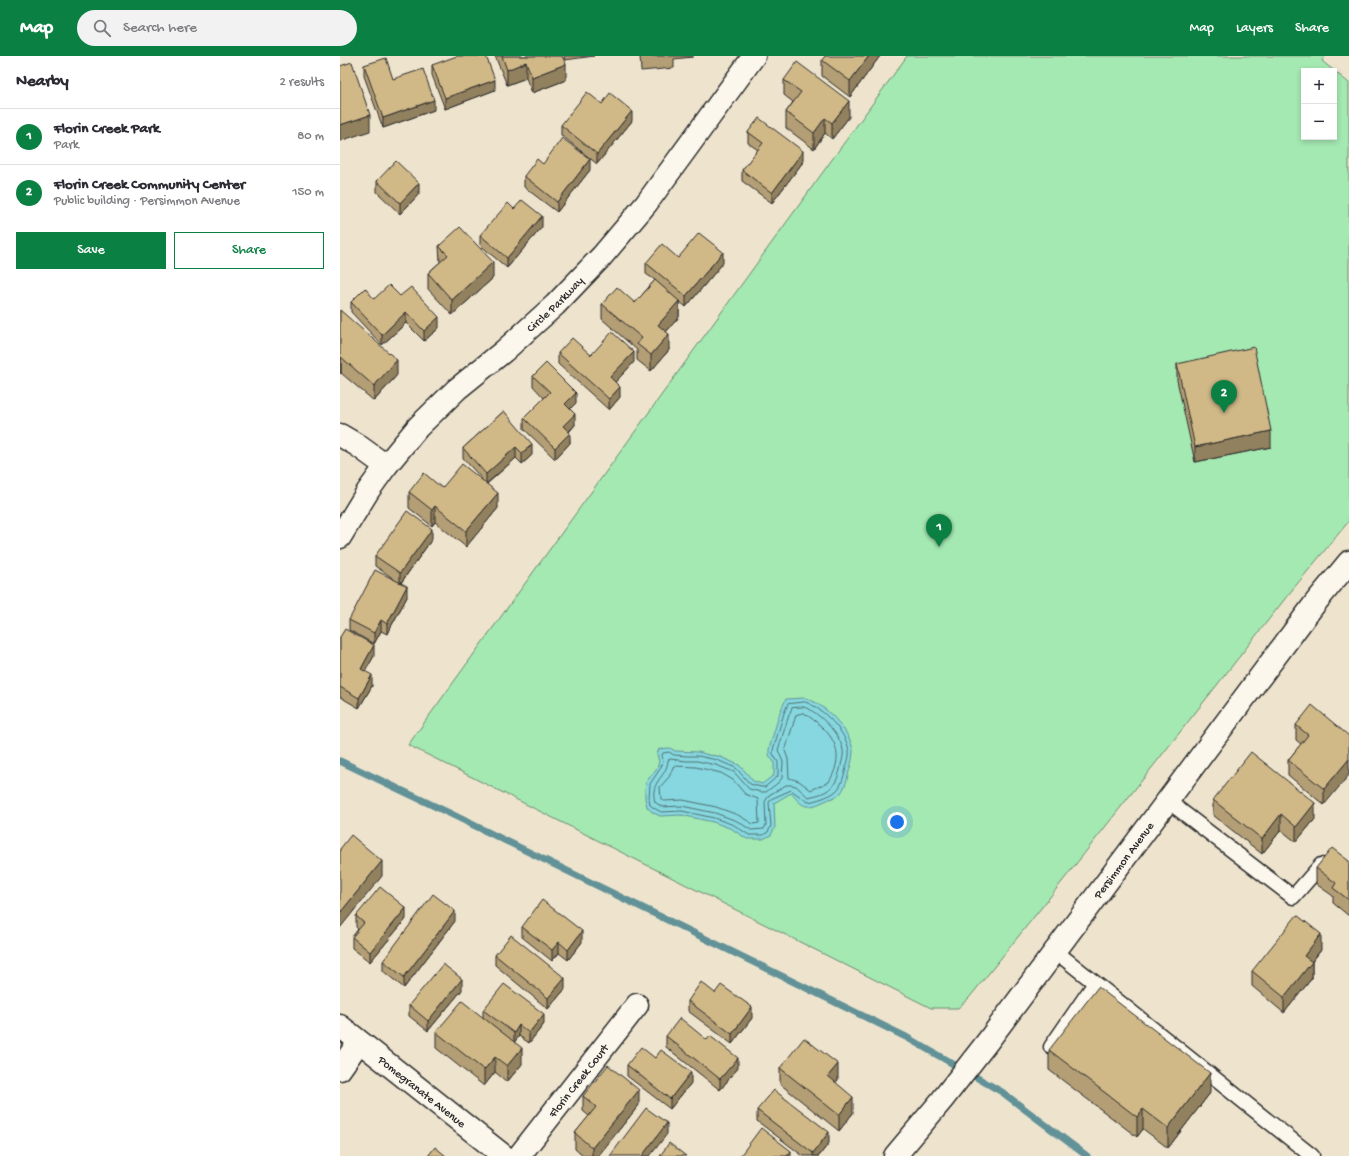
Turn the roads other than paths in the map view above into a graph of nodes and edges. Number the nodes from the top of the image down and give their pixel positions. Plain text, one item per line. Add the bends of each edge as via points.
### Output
1 (754, 56) edge
2 (340, 435) edge
3 (386, 466) junction
4 (340, 537) edge
5 (1349, 562) edge
6 (1168, 801) junction
7 (1321, 865) edge
8 (1056, 951) junction
9 (1095, 983) junction
10 (637, 1005) dead end
11 (340, 1026) edge
12 (360, 1042) junction
13 (1051, 1047) edge
14 (340, 1069) edge
15 (504, 1156) edge
16 (519, 1156) edge
17 (895, 1156) edge
18 (1312, 1156) edge

1 - 3 street, Circle Parkway via 646,204 602,256 555,305 457,389 418,427
2 - 3 street
3 - 4 street, Circle Parkway via 368,490
5 - 6 street, Persimmon Avenue via 1316,602
6 - 7 lane via 1293,897
6 - 8 street, Persimmon Avenue
8 - 9 lane
8 - 17 street, Persimmon Avenue via 942,1100
9 - 13 lane
9 - 18 lane
10 - 16 street, Florin Creek Court
11 - 12 street, Pomegranate Avenue
12 - 14 street
12 - 15 street, Pomegranate Avenue

